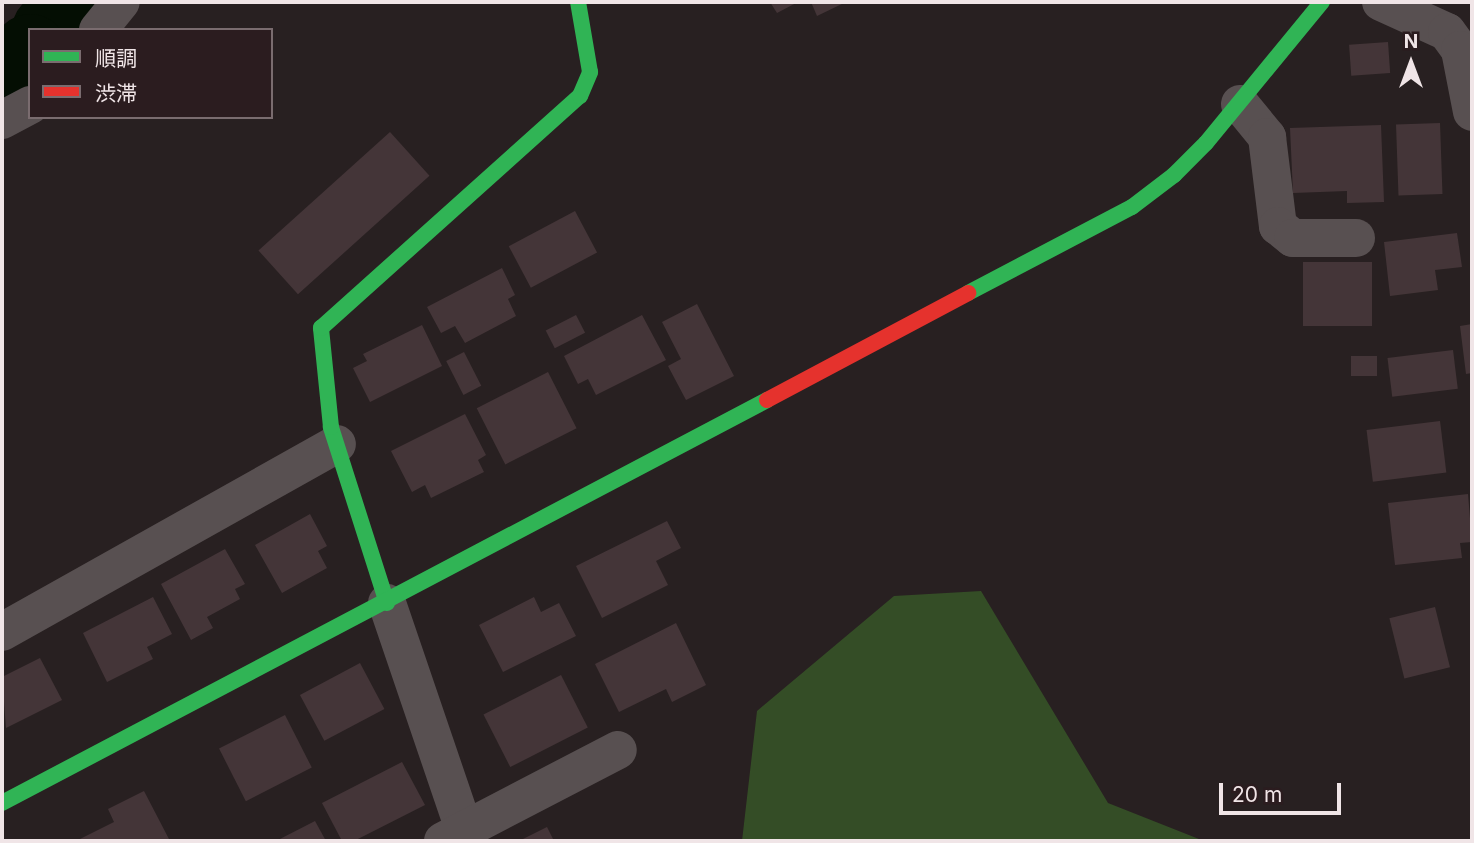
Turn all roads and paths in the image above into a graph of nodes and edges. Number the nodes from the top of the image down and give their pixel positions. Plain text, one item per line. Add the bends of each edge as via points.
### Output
1 (121, 2) edge
2 (578, 2) edge
3 (1322, 2) edge
4 (1381, 2) edge
5 (100, 28) edge
6 (1240, 104) junction
7 (28, 106) edge
8 (1472, 112) edge
9 (2, 120) edge
10 (1356, 238) dead end
11 (337, 444) junction
12 (387, 603) junction
13 (2, 632) edge
14 (618, 750) dead end
15 (2, 803) edge
16 (458, 837) edge

1 - 5 street
2 - 11 street via 590,72 580,96 321,328 320,350
3 - 6 street
4 - 8 street via 1447,32 1460,50
6 - 10 street via 1267,137 1279,226 1293,238
6 - 12 street via 1174,176 1088,232
7 - 9 street
11 - 12 street
11 - 13 street
12 - 15 street
12 - 16 street
14 - 16 street

